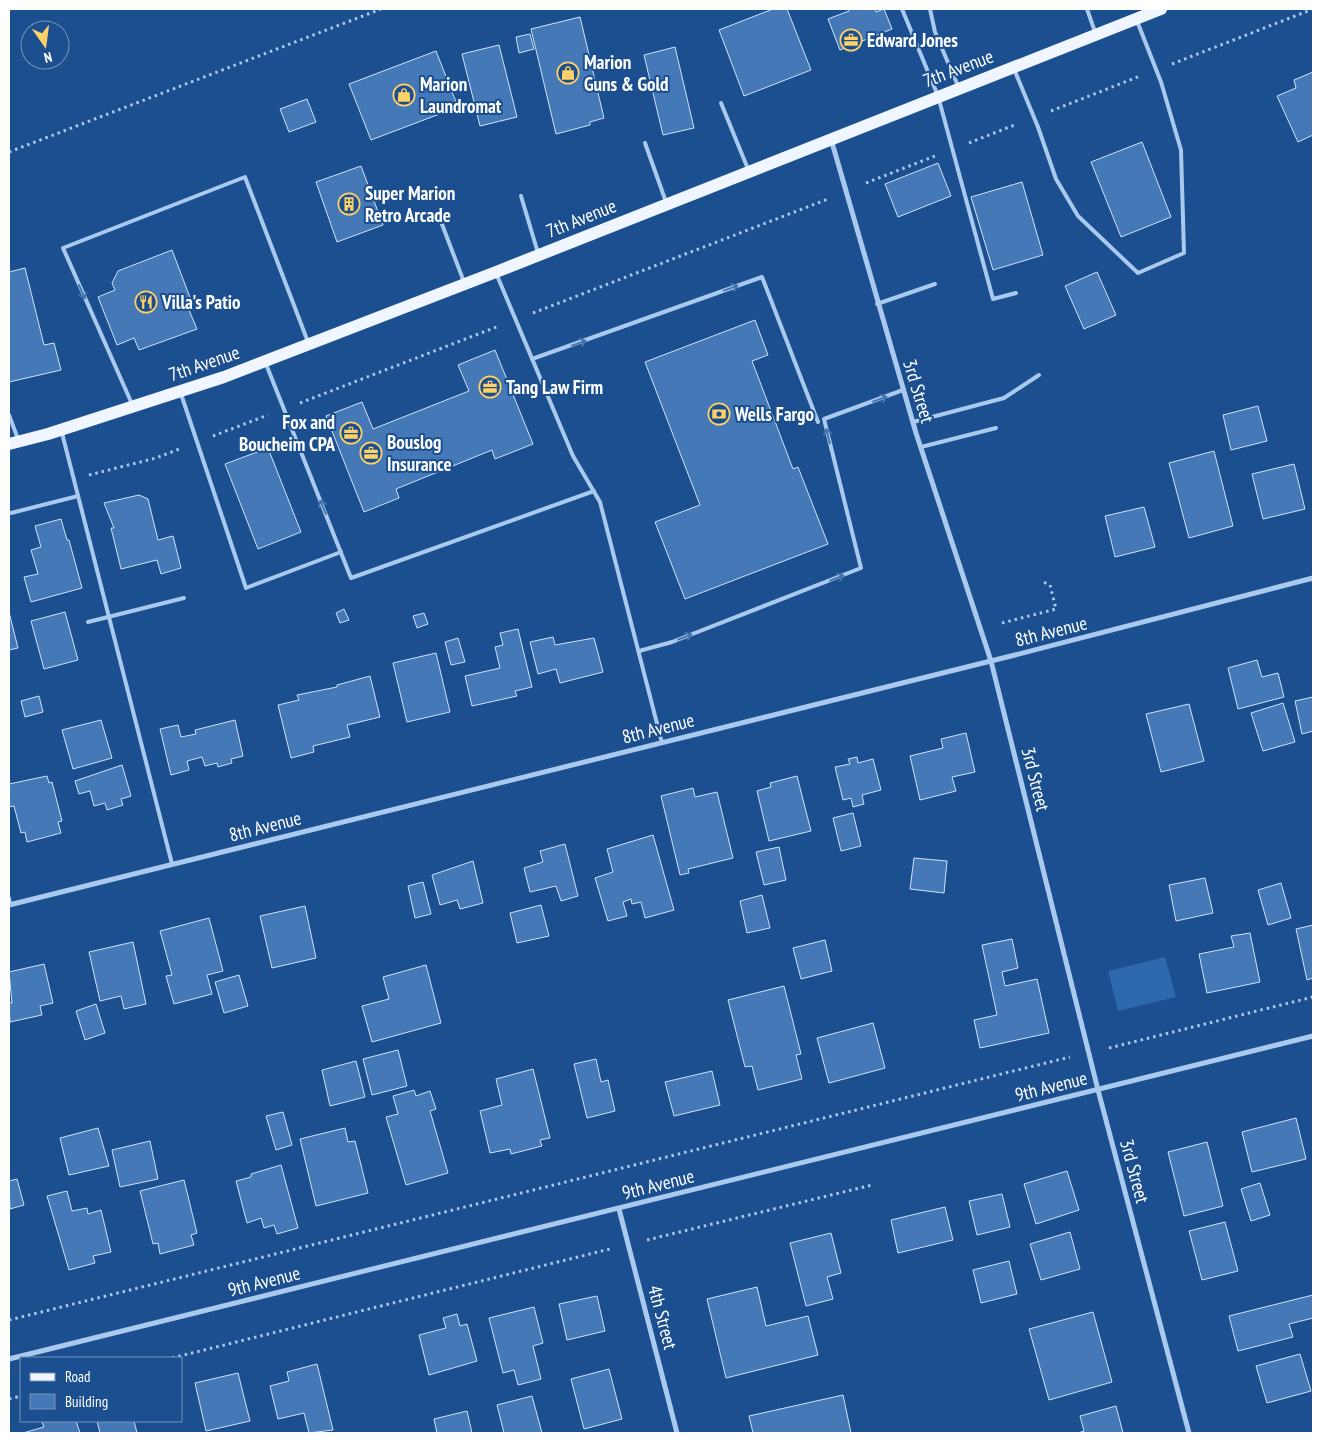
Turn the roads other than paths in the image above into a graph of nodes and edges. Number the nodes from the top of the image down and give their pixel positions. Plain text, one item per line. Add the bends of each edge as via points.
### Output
1 (902, 9) edge
2 (930, 9) edge
3 (1087, 9) edge
4 (1161, 9) edge
5 (1136, 19) junction
6 (1095, 34) junction
7 (1013, 67) junction
8 (959, 88) junction
9 (938, 96) junction
10 (721, 103) dead end
11 (831, 139) junction
12 (645, 143) dead end
13 (748, 171) junction
14 (520, 196) dead end
15 (666, 204) junction
16 (440, 219) dead end
17 (539, 255) junction
18 (496, 272) junction
19 (465, 284) junction
20 (935, 284) dead end
21 (1016, 293) dead end
22 (877, 304) junction
23 (309, 344) junction
24 (532, 359) junction
25 (265, 361) junction
26 (1039, 375) dead end
27 (903, 390) junction
28 (181, 391) junction
29 (133, 406) junction
30 (9, 415) edge
31 (818, 422) dead end
32 (913, 422) junction
33 (996, 428) dead end
34 (61, 430) junction
35 (14, 443) edge
36 (920, 447) junction
37 (594, 491) junction
38 (78, 496) junction
39 (11, 513) dead end
40 (341, 552) junction
41 (1313, 578) edge
42 (184, 598) dead end
43 (109, 617) junction
44 (88, 622) dead end
45 (639, 651) junction
46 (991, 661) junction
47 (662, 743) junction
48 (172, 864) junction
49 (9, 902) edge
50 (1313, 1036) edge
51 (1098, 1090) junction
52 (619, 1209) junction
53 (9, 1359) edge
54 (677, 1433) edge
55 (1189, 1433) edge

1 - 9 lane
2 - 8 lane via 935,32
3 - 6 lane
4 - 5 main road, 7th Avenue
5 - 6 main road, 7th Avenue
5 - 7 lane via 1182,150 1184,253 1138,273 1078,216 1056,179
6 - 7 main road, 7th Avenue
7 - 8 main road, 7th Avenue
8 - 9 main road, 7th Avenue
9 - 11 main road, 7th Avenue
9 - 21 lane via 993,299
10 - 13 lane
11 - 13 main road, 7th Avenue
11 - 22 street, 3rd Street
12 - 15 lane
13 - 15 main road, 7th Avenue
14 - 17 lane
15 - 17 main road, 7th Avenue
16 - 19 lane
17 - 18 main road, 7th Avenue
18 - 19 main road, 7th Avenue
18 - 24 lane
19 - 23 main road, 7th Avenue
20 - 22 lane
22 - 27 street, 3rd Street
23 - 25 main road, 7th Avenue
23 -> 29 lane via 245,177 63,248
24 -> 31 lane via 762,277
24 - 37 lane via 574,456
25 - 28 main road, 7th Avenue
40 -> 25 lane
26 - 32 lane via 1004,398
27 - 32 street, 3rd Street
45 -> 27 lane via 672,642 861,568 824,419
28 - 29 main road, 7th Avenue
28 - 40 lane via 246,588
29 - 34 main road, 7th Avenue
30 - 35 lane
32 - 36 street, 3rd Street
33 - 36 lane
34 - 35 main road, 7th Avenue
34 - 38 lane
36 - 46 street, 3rd Street
37 - 40 lane via 350,578
37 - 45 lane via 600,502
38 - 39 lane
38 - 43 lane
41 - 46 street, 8th Avenue
42 - 43 lane
43 - 44 lane
43 - 48 lane
45 - 47 lane
46 - 47 street, 8th Avenue
46 - 51 street, 3rd Street
47 - 48 street, 8th Avenue
48 - 49 street, 8th Avenue
50 - 51 street, 9th Avenue
51 - 52 street, 9th Avenue
51 - 55 street, 3rd Street
52 - 53 street, 9th Avenue
52 - 54 street, 4th Street

